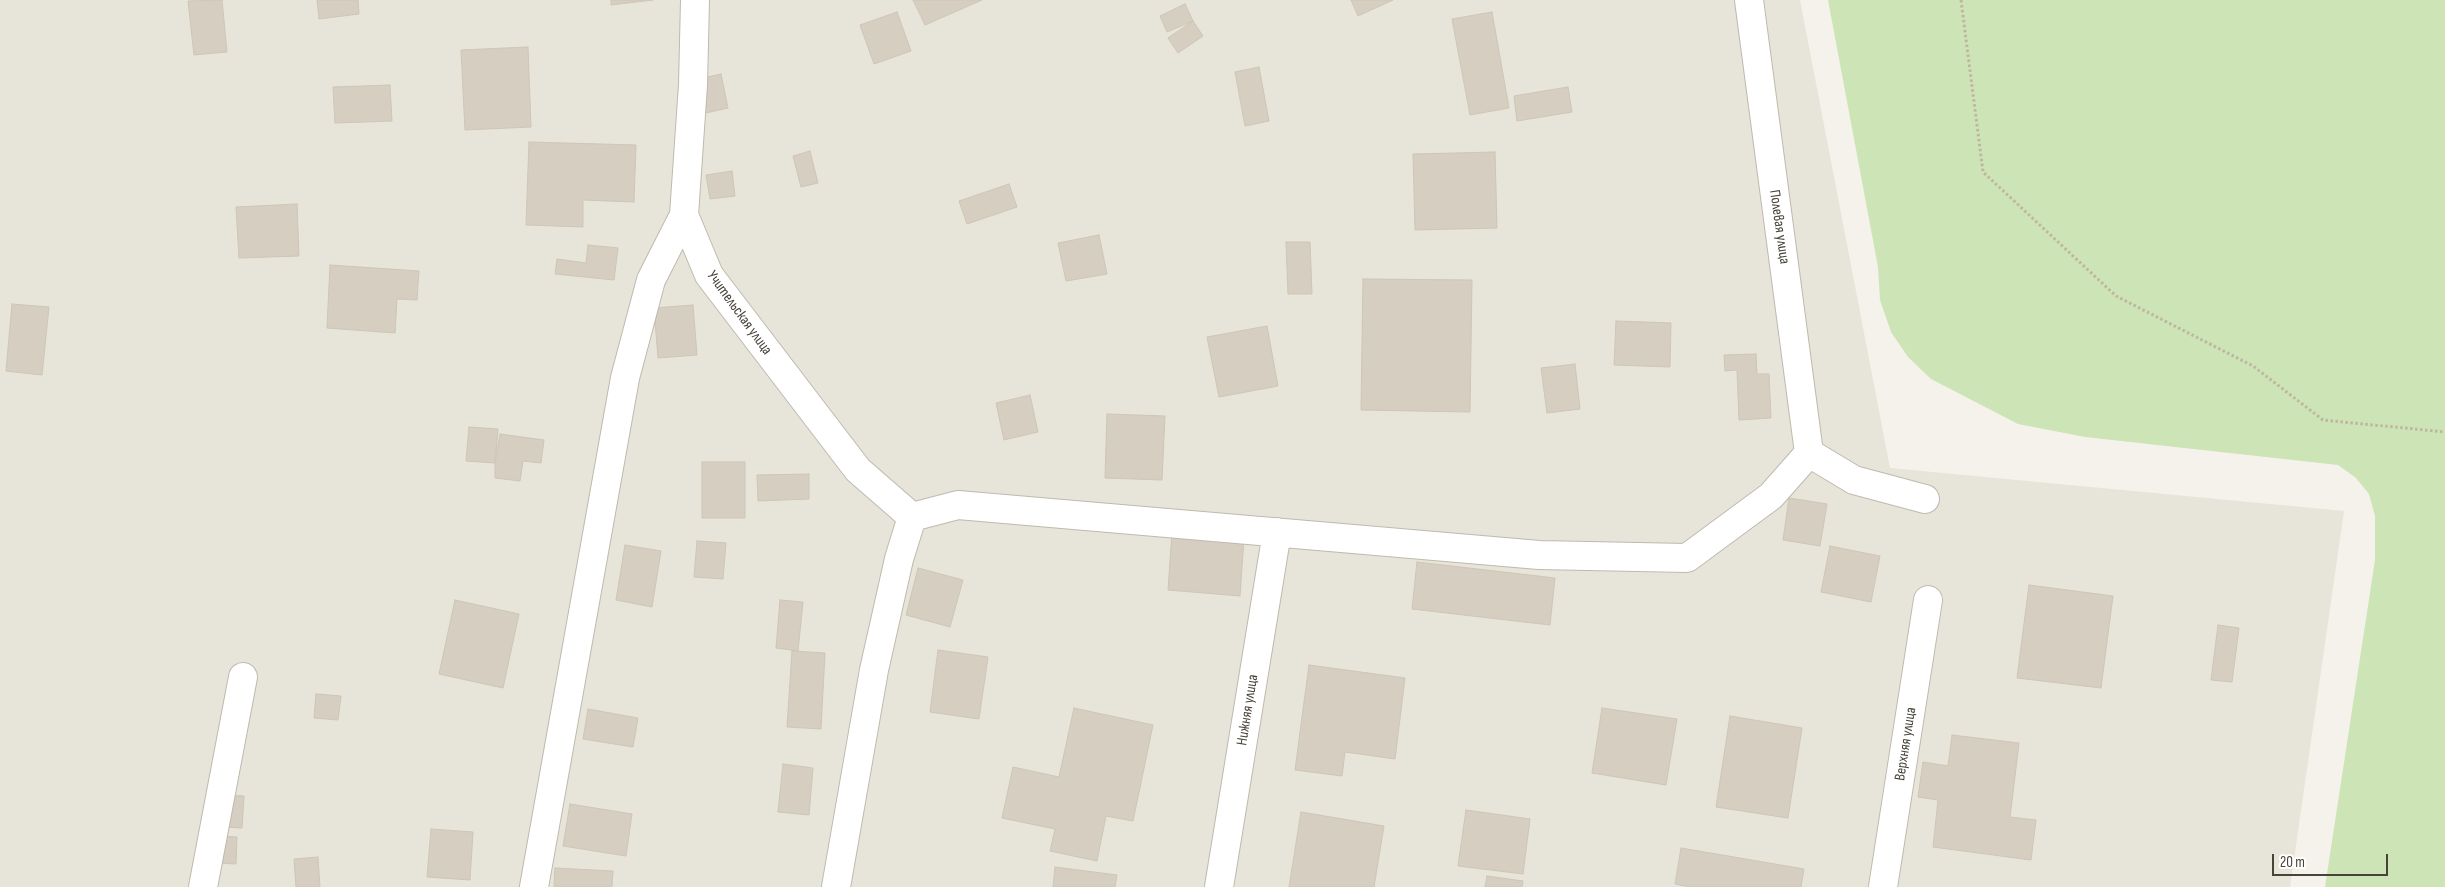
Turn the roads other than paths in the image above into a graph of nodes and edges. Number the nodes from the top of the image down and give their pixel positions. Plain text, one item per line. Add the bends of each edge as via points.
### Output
1 (695, 0) edge
2 (1749, 0) edge
3 (684, 215) junction
4 (1810, 453) junction
5 (1925, 499) dead end
6 (912, 517) junction
7 (1277, 532) junction
8 (1928, 600) dead end
9 (243, 677) dead end
10 (204, 887) edge
11 (534, 887) edge
12 (836, 887) edge
13 (1219, 887) edge
14 (1883, 887) edge

1 - 3 street, Учительская улица
2 - 4 street, Полевая улица
3 - 6 street, Учительская улица via 709,274 800,396 858,470
3 - 11 street via 651,280 625,378
4 - 5 street via 1854,480
4 - 7 street via 1771,496 1687,558 1539,555
6 - 7 street via 958,505
6 - 12 street via 874,670
7 - 13 street, Нижняя улица
8 - 14 street, Верхняя улица
9 - 10 street

